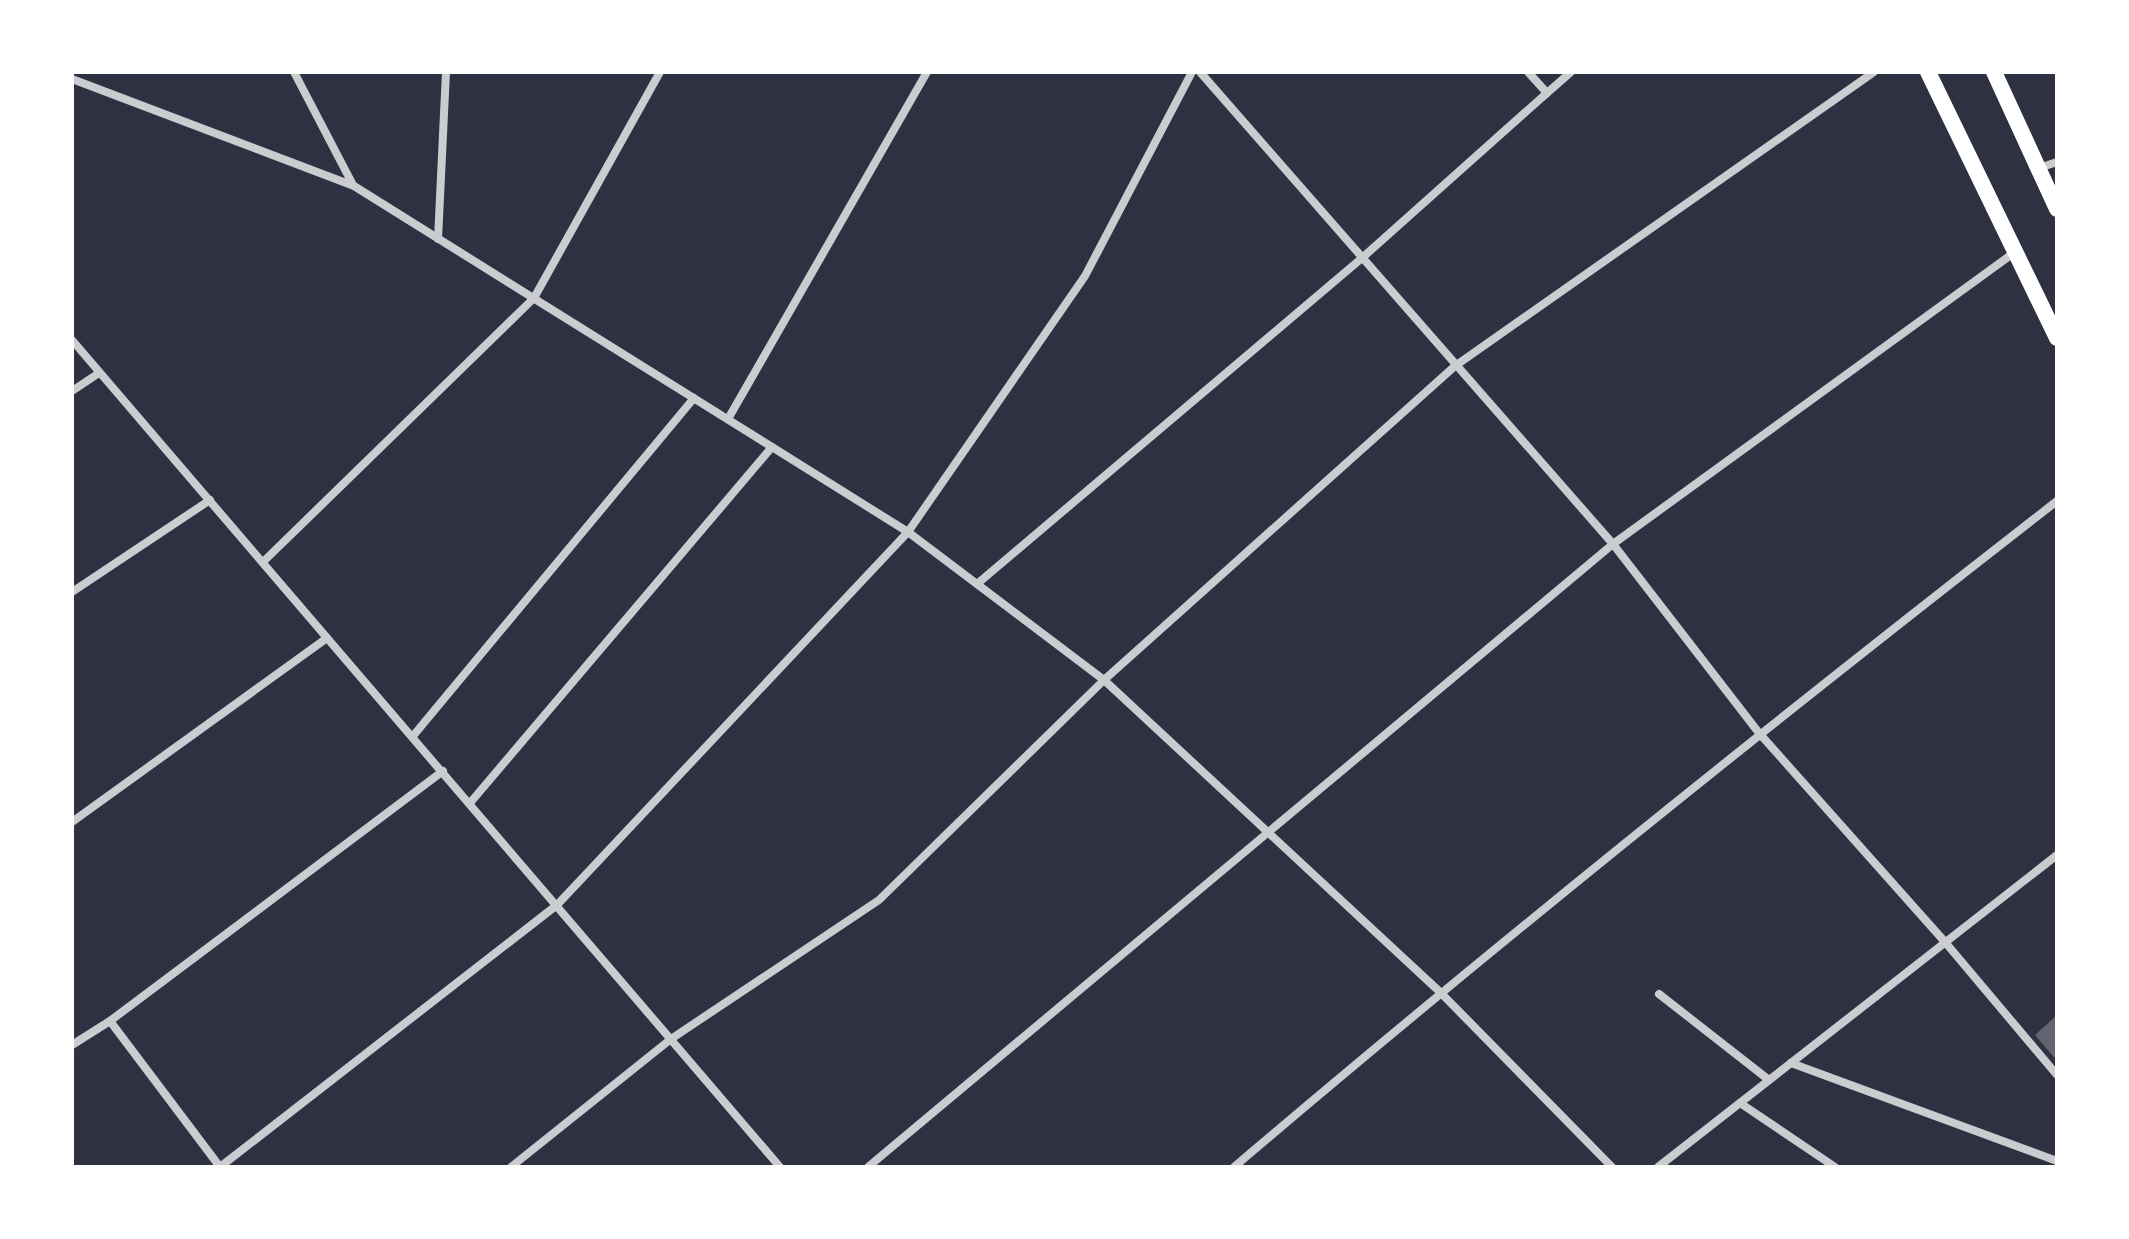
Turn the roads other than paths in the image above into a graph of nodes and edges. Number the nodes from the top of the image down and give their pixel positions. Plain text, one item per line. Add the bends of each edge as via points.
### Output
1 (294, 72) edge
2 (446, 72) edge
3 (660, 72) edge
4 (927, 72) edge
5 (1192, 72) edge
6 (1200, 72) edge
7 (1528, 72) edge
8 (1571, 72) edge
9 (1874, 72) edge
10 (1928, 72) edge
11 (1994, 72) edge
12 (72, 79) edge
13 (1547, 93) junction
14 (2057, 162) edge
15 (2038, 168) junction
16 (354, 186) junction
17 (2057, 209) edge
18 (438, 239) junction
19 (2015, 252) junction
20 (1362, 258) junction
21 (534, 298) junction
22 (2057, 338) edge
23 (72, 340) edge
24 (1455, 366) junction
25 (99, 373) junction
26 (72, 391) edge
27 (694, 398) junction
28 (728, 419) junction
29 (772, 447) junction
30 (210, 500) junction
31 (2057, 501) edge
32 (908, 532) junction
33 (1613, 544) junction
34 (264, 561) junction
35 (977, 584) junction
36 (72, 592) edge
37 (327, 638) junction
38 (1104, 680) junction
39 (1759, 733) junction
40 (413, 736) junction
41 (443, 771) junction
42 (470, 803) junction
43 (72, 822) edge
44 (1270, 833) junction
45 (2057, 855) edge
46 (557, 905) junction
47 (1945, 942) junction
48 (1440, 992) junction
49 (1659, 994) dead end
50 (110, 1021) junction
51 (671, 1039) junction
52 (72, 1045) edge
53 (1791, 1063) junction
54 (2057, 1075) edge
55 (1769, 1080) junction
56 (1740, 1103) junction
57 (2057, 1161) edge
58 (220, 1167) edge
59 (511, 1167) edge
60 (780, 1167) edge
61 (868, 1167) edge
62 (1234, 1167) edge
63 (1612, 1167) edge
64 (1658, 1167) edge
65 (1835, 1167) edge

1 - 16 street
2 - 18 street
3 - 21 street
4 - 28 street
5 - 32 street via 1085,276
6 - 20 street
7 - 13 street
8 - 13 street
9 - 24 street
10 - 19 main road
11 - 15 main road
12 - 16 street
13 - 20 street
14 - 15 street
15 - 17 main road
16 - 18 street
18 - 21 street
19 - 22 main road
19 - 33 street
20 - 24 street
20 - 35 street
21 - 27 street
21 - 34 street
23 - 25 street
24 - 33 street
24 - 38 street
25 - 26 street
25 - 30 street
27 - 28 street
27 - 40 street
28 - 29 street
29 - 32 street
29 - 42 street
30 - 34 street
30 - 36 street
31 - 39 street
32 - 35 street
32 - 46 street
33 - 39 street
33 - 44 street
34 - 37 street
35 - 38 street
37 - 40 street
37 - 43 street
38 - 44 street
38 - 51 street via 879,900
39 - 47 street
39 - 48 street
40 - 41 street
41 - 42 street
41 - 50 street
42 - 46 street
44 - 48 street
44 - 61 street
45 - 47 street
46 - 51 street
46 - 58 street
47 - 53 street
47 - 54 street
48 - 62 street
48 - 63 street
49 - 55 street
50 - 52 street
50 - 58 street
51 - 59 street
51 - 60 street
53 - 55 street
53 - 57 street
55 - 56 street
56 - 64 street
56 - 65 street

